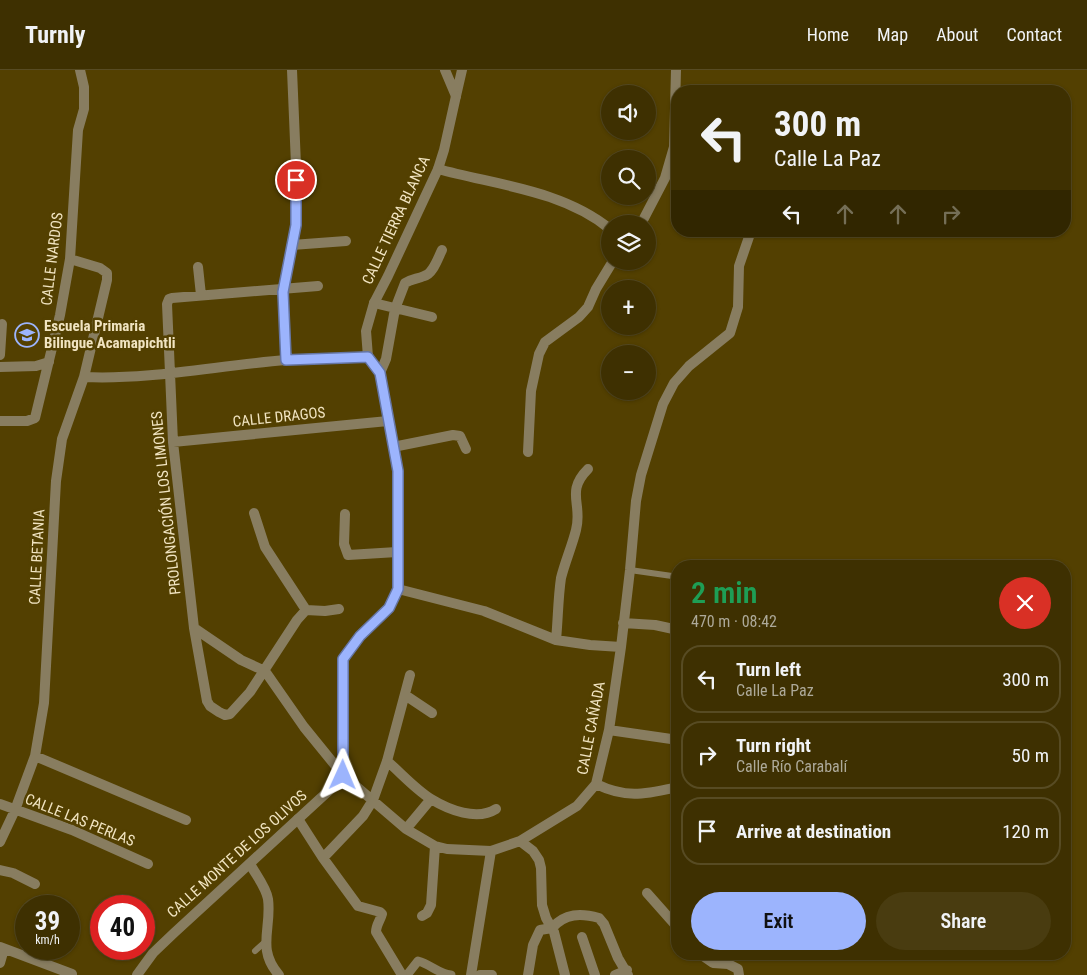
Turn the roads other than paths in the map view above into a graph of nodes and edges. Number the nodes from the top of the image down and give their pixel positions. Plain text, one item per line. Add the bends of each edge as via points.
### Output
1 (80, 70) edge
2 (292, 70) edge
3 (445, 70) edge
4 (462, 70) edge
5 (676, 70) edge
6 (676, 85) edge
7 (456, 96) junction
8 (671, 159) edge
9 (438, 169) junction
10 (646, 215) edge
11 (601, 222) edge
12 (750, 237) edge
13 (346, 241) dead end
14 (292, 245) junction
15 (442, 250) dead end
16 (70, 259) junction
17 (198, 266) dead end
18 (608, 270) edge
19 (318, 286) dead end
20 (283, 288) junction
21 (201, 295) junction
22 (374, 303) junction
23 (395, 308) junction
24 (432, 317) dead end
25 (2, 324) dead end
26 (0, 355) edge
27 (368, 357) junction
28 (286, 360) junction
29 (49, 362) junction
30 (0, 367) edge
31 (380, 373) junction
32 (170, 374) junction
33 (84, 377) junction
34 (0, 421) edge
35 (388, 421) junction
36 (173, 442) junction
37 (393, 447) junction
38 (466, 449) dead end
39 (528, 452) dead end
40 (588, 468) dead end
41 (254, 513) dead end
42 (345, 514) dead end
43 (397, 552) junction
44 (630, 570) junction
45 (671, 576) edge
46 (398, 589) junction
47 (306, 610) junction
48 (339, 610) dead end
49 (624, 623) junction
50 (194, 628) junction
51 (671, 628) edge
52 (556, 640) junction
53 (621, 646) junction
54 (265, 671) junction
55 (410, 675) dead end
56 (405, 694) junction
57 (432, 713) dead end
58 (609, 730) junction
59 (671, 739) edge
60 (35, 756) junction
61 (387, 761) junction
62 (343, 775) junction
63 (596, 784) junction
64 (671, 788) edge
65 (431, 799) junction
66 (373, 800) junction
67 (0, 804) edge
68 (496, 809) dead end
69 (15, 810) junction
70 (298, 819) junction
71 (186, 820) dead end
72 (406, 829) junction
73 (520, 841) junction
74 (0, 842) edge
75 (435, 846) junction
76 (491, 851) junction
77 (323, 858) junction
78 (148, 864) dead end
79 (250, 864) junction
80 (0, 870) edge
81 (35, 884) dead end
82 (647, 893) dead end
83 (422, 916) dead end
84 (671, 920) edge
85 (552, 928) junction
86 (582, 938) dead end
87 (265, 942) junction
88 (2, 948) edge
89 (255, 951) dead end
90 (708, 960) edge
91 (0, 963) edge
92 (627, 973) edge
93 (72, 974) edge
94 (137, 975) edge
95 (278, 975) edge
96 (402, 975) edge
97 (407, 975) edge
98 (451, 975) edge
99 (471, 975) edge
100 (480, 975) edge
101 (492, 975) edge
102 (528, 975) edge
103 (565, 975) edge
104 (595, 975) edge
105 (614, 975) edge
106 (739, 975) edge

1 - 16 street, CALLE NARDOS via 84,109 78,130
2 - 14 street via 296,165 296,225
3 - 7 street
4 - 7 street, CALLE TIERRA BLANCA
5 - 6 street
7 - 9 street, CALLE TIERRA BLANCA
8 - 10 street via 666,178
9 - 11 street via 554,198
9 - 22 street, CALLE TIERRA BLANCA
12 - 44 street, CALLE CAÑADA via 739,266 738,307 730,333 689,366 674,383 663,404 641,475
13 - 14 street
14 - 20 street
15 - 23 street via 426,276 405,283
16 - 29 street, CALLE NARDOS
16 - 33 street, CALLE BETANIA via 100,268 108,280
17 - 21 street
18 - 39 street via 588,307 545,342 539,354 531,391
19 - 20 street
20 - 21 street
20 - 28 street
21 - 32 street, PROLONGACIÓN LOS LIMONES via 169,299 167,304
22 - 23 street
22 - 27 street, CALLE TIERRA BLANCA via 366,331
23 - 24 street
23 - 31 street via 386,359
25 - 26 street
27 - 28 street
27 - 31 street
28 - 32 street
29 - 30 street via 36,366
29 - 34 street, CALLE NARDOS via 35,418
31 - 35 street
32 - 33 street
32 - 36 street, PROLONGACIÓN LOS LIMONES
33 - 60 street, CALLE BETANIA via 62,439 56,480 44,702
35 - 36 street, CALLE DRAGOS
35 - 37 street
36 - 50 street, PROLONGACIÓN LOS LIMONES
37 - 38 street via 453,435 460,436
37 - 43 street via 398,471
40 - 52 street via 578,478 575,493 577,529 561,579
41 - 47 street via 265,546
42 - 43 street via 344,544 348,555
43 - 46 street
44 - 45 lane
44 - 49 street, CALLE CAÑADA
46 - 52 street via 484,611
46 - 62 street via 389,608 360,636 343,659
47 - 48 street
47 - 54 street
49 - 51 street
49 - 53 street, CALLE CAÑADA
50 - 54 street via 241,660
50 - 54 street, PROLONGACIÓN LOS LIMONES via 205,695 210,706 218,712 230,714
52 - 53 street
53 - 58 street, CALLE CAÑADA
54 - 62 street, CALLE CAÑADA
55 - 56 street
56 - 57 street
56 - 61 street
58 - 59 street
58 - 63 street, CALLE CAÑADA
60 - 69 street, CALLE BETANIA
60 - 71 street
61 - 65 street
61 - 66 street
62 - 66 street, CALLE CAÑADA
62 - 70 street, CALLE MONTE DE LOS OLIVOS
63 - 64 street via 625,794
63 - 73 street, CALLE CAÑADA via 577,806
65 - 68 street via 474,815 488,814
65 - 72 street
66 - 72 street, CALLE CAÑADA
66 - 77 street via 358,822
67 - 69 street, CALLE LAS PERLAS
69 - 74 street, CALLE BETANIA
69 - 78 street, CALLE LAS PERLAS via 72,830
70 - 77 street
70 - 79 street, CALLE MONTE DE LOS OLIVOS
72 - 75 street, CALLE CAÑADA
73 - 76 street, CALLE CAÑADA
73 - 85 street via 539,860 542,905
75 - 76 street, CALLE CAÑADA
75 - 83 street via 431,905
76 - 99 street
77 - 96 street via 358,906 382,914 376,932
79 - 87 street via 268,896
79 - 94 street, CALLE MONTE DE LOS OLIVOS via 153,953
80 - 81 street
82 - 84 street
85 - 92 street via 564,917 578,914 600,918
85 - 102 street via 540,930 533,944
85 - 103 street
86 - 104 street
87 - 89 lane
87 - 95 street via 267,954
88 - 91 street
88 - 93 street
90 - 106 street via 728,964 738,969
92 - 105 street
97 - 98 street via 418,961
100 - 101 street

